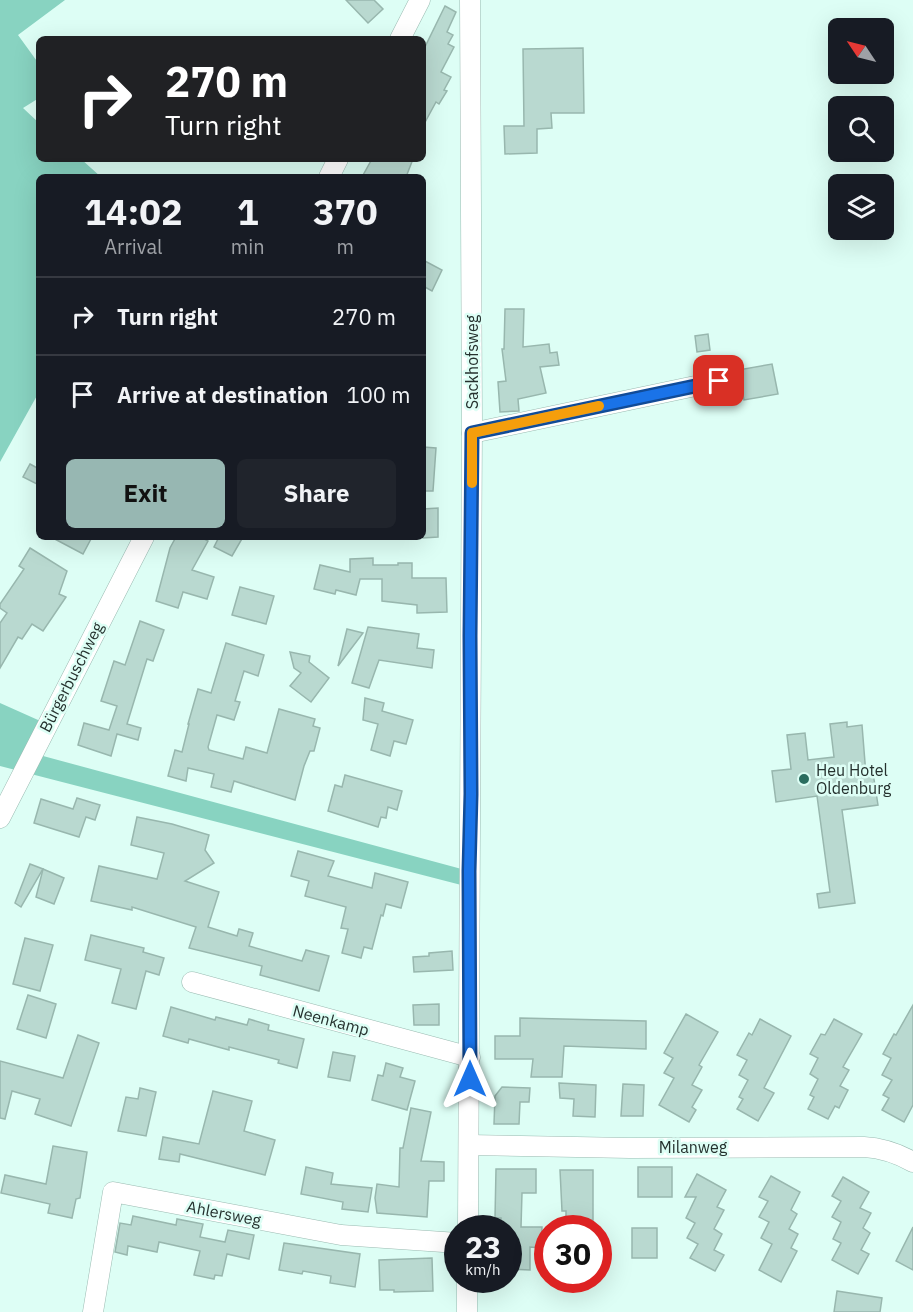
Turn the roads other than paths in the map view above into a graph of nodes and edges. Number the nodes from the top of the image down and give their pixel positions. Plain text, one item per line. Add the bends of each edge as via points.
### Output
1 (420, 0) edge
2 (470, 0) edge
3 (402, 36) edge
4 (719, 381) dead end
5 (472, 433) junction
6 (142, 540) edge
7 (0, 818) edge
8 (192, 982) dead end
9 (470, 1057) junction
10 (469, 1145) junction
11 (913, 1162) edge
12 (468, 1215) edge
13 (444, 1242) edge
14 (467, 1293) edge
15 (93, 1312) edge
16 (467, 1312) edge

1 - 3 street
2 - 5 street, Sackhofsweg
4 - 5 street
5 - 9 street, Sackhofsweg
6 - 7 street, Bürgerbuschweg
8 - 9 street, Neenkamp
9 - 10 street, Sackhofsweg
10 - 11 street, Milanweg via 864,1147 884,1149
10 - 12 street, Sackhofsweg
13 - 15 street, Ahlersweg via 341,1235 113,1192
14 - 16 street

